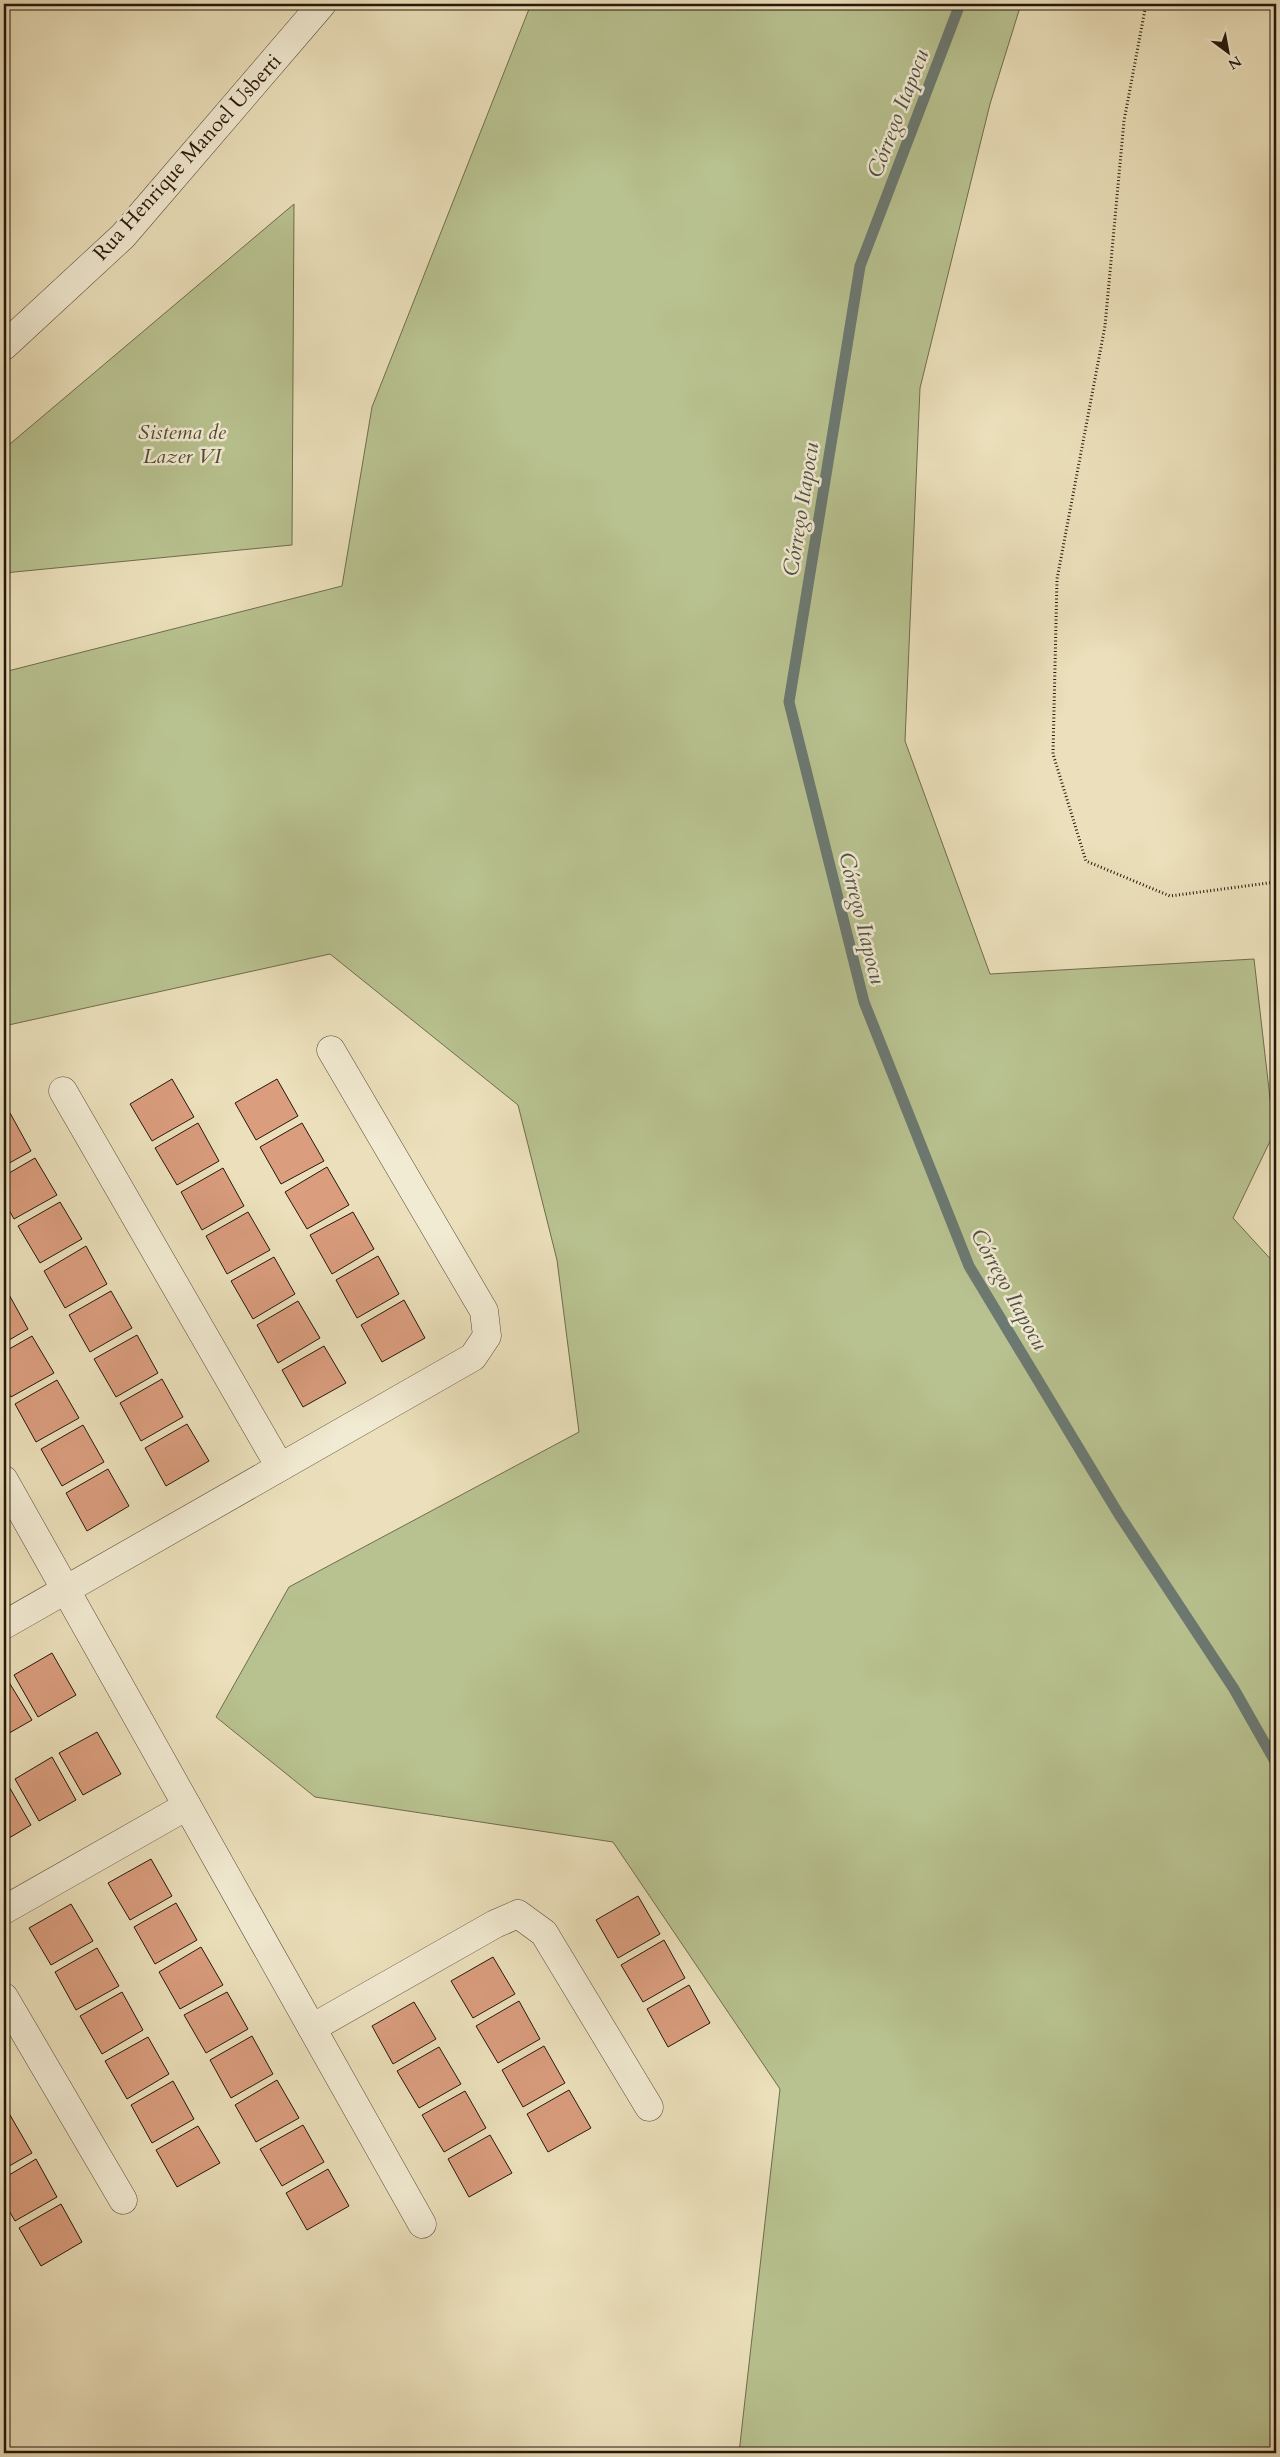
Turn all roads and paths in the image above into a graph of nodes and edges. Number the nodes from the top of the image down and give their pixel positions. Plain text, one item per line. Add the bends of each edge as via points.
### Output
1 (322, 4) edge
2 (1146, 4) edge
3 (4, 346) edge
4 (1276, 882) edge
5 (331, 1050) dead end
6 (64, 1091) dead end
7 (280, 1467) junction
8 (4, 1480) edge
9 (66, 1590) junction
10 (4, 1625) edge
11 (187, 1806) junction
12 (4, 1910) edge
13 (4, 1997) edge
14 (312, 2028) junction
15 (649, 2107) dead end
16 (123, 2200) dead end
17 (422, 2224) dead end

1 - 3 street, Rua Henrique Manoel Usberti via 123,236
2 - 4 path via 1124,121 1105,326 1057,579 1053,754 1086,861 1170,896
5 - 7 street via 484,1311 487,1336 473,1357
6 - 7 street
7 - 9 street
8 - 9 street
9 - 10 street
9 - 11 street
11 - 12 street
11 - 14 street
13 - 16 street
14 - 15 street via 518,1914 544,1933
14 - 17 street

